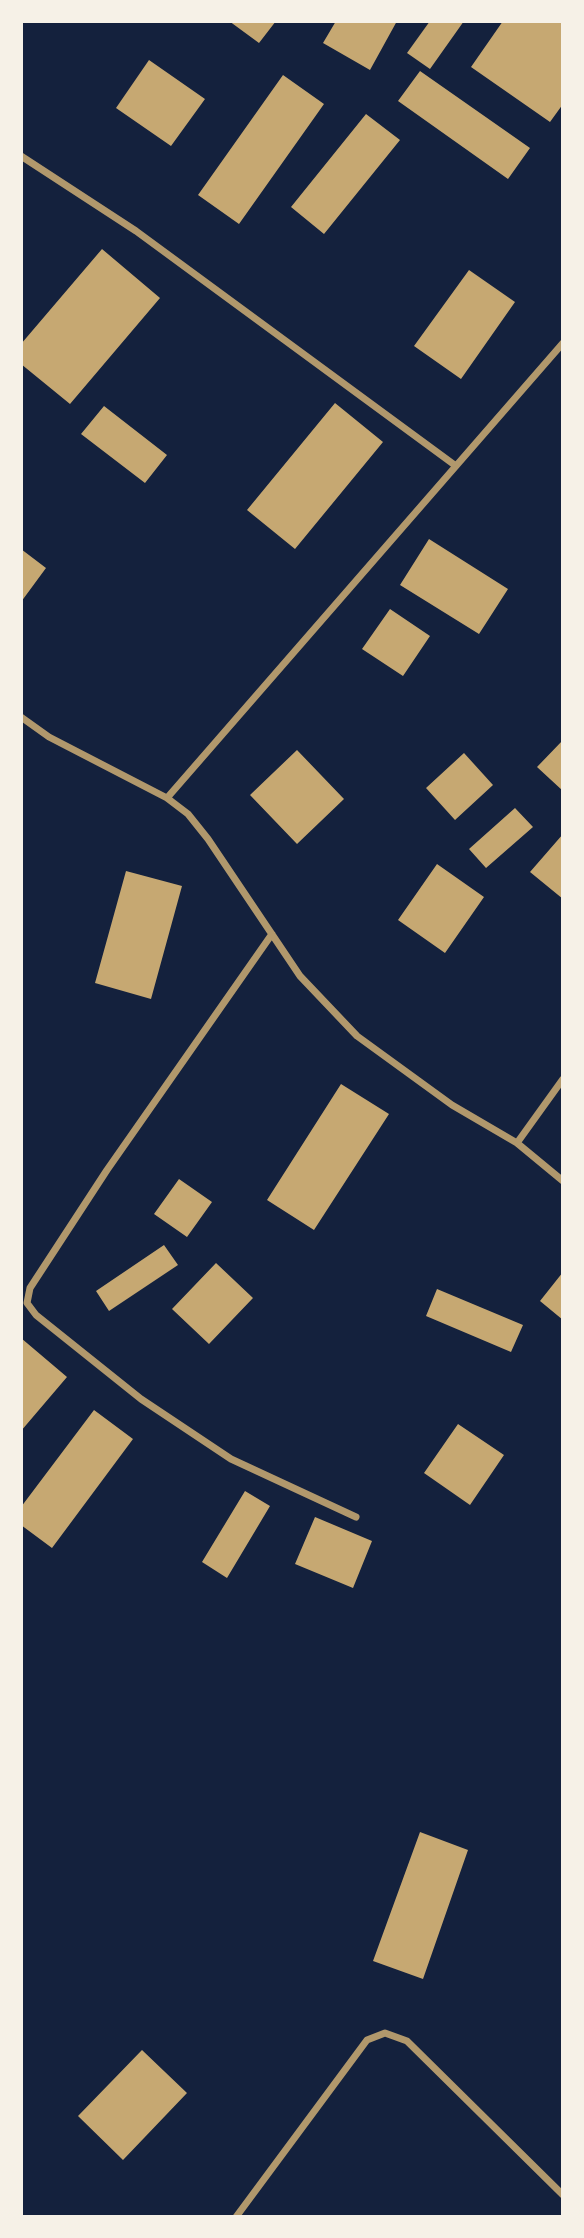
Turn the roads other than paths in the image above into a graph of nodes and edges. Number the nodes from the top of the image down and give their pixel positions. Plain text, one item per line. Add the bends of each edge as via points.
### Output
1 (21, 156) edge
2 (563, 343) edge
3 (456, 466) junction
4 (21, 717) edge
5 (167, 798) junction
6 (272, 934) junction
7 (563, 1079) edge
8 (517, 1143) junction
9 (563, 1181) edge
10 (356, 1517) dead end
11 (563, 2195) edge
12 (236, 2217) edge

1 - 3 street via 136,231
2 - 3 street
3 - 5 street
4 - 5 street via 48,737
5 - 6 street via 188,814 208,839
6 - 8 street via 300,976 357,1036 452,1105
6 - 10 street via 107,1171 30,1289 27,1303 141,1399 220,1451
7 - 8 street
8 - 9 street
11 - 12 street via 407,2041 385,2033 367,2040

